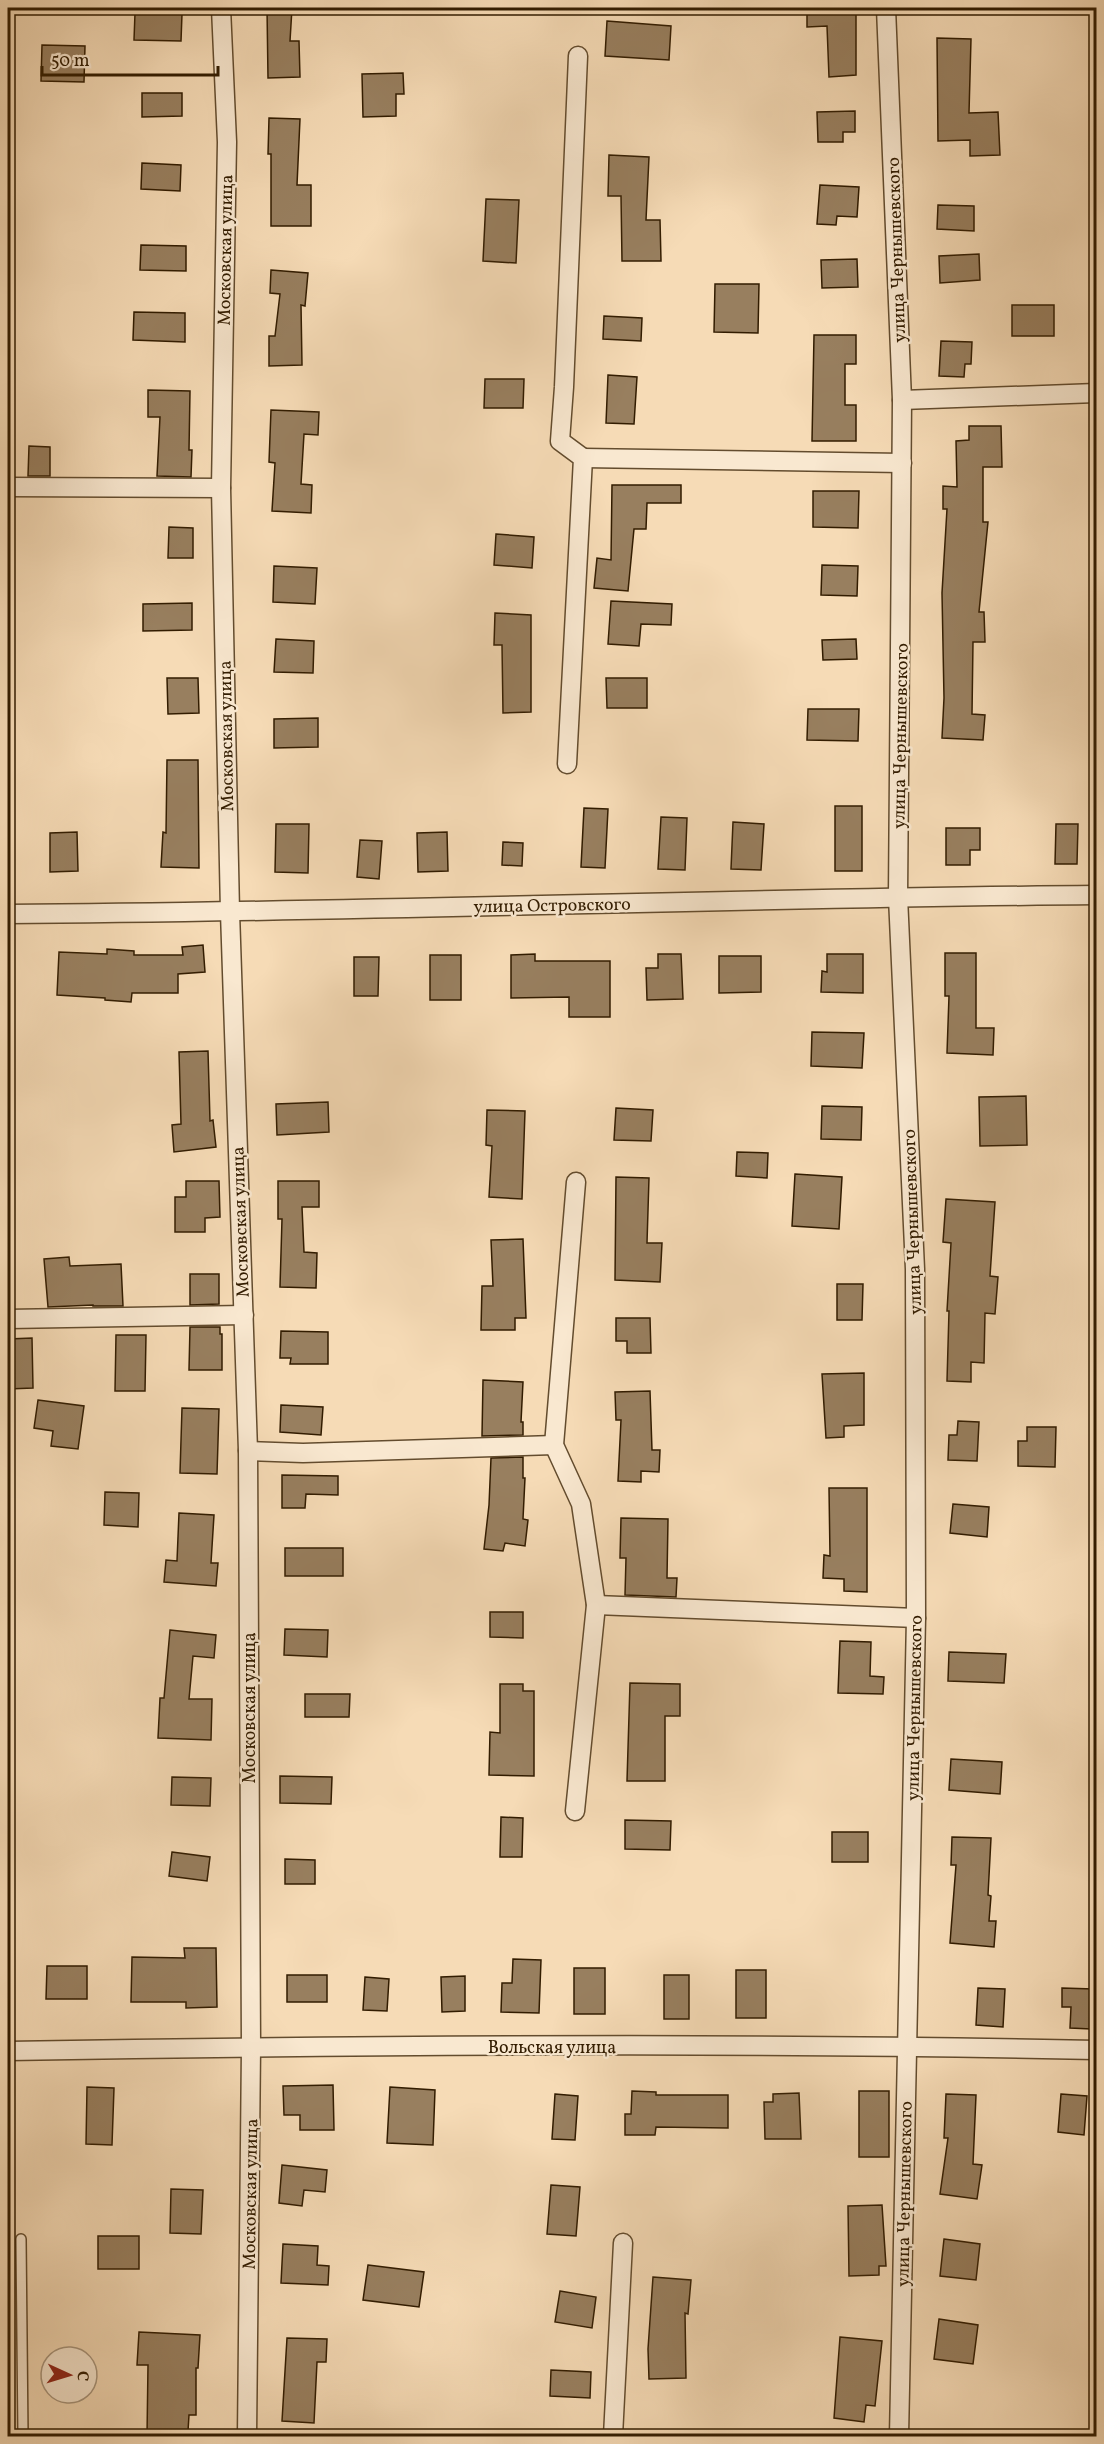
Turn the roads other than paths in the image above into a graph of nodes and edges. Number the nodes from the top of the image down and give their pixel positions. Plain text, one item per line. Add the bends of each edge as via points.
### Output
1 (221, 8) edge
2 (886, 8) edge
3 (578, 56) dead end
4 (1096, 393) edge
5 (902, 400) junction
6 (583, 458) junction
7 (903, 463) junction
8 (8, 487) edge
9 (221, 488) junction
10 (567, 764) dead end
11 (1096, 895) edge
12 (898, 897) junction
13 (230, 912) junction
14 (8, 914) edge
15 (576, 1182) dead end
16 (244, 1315) junction
17 (8, 1319) edge
18 (554, 1445) junction
19 (248, 1451) junction
20 (596, 1605) junction
21 (916, 1618) junction
22 (575, 1811) dead end
23 (908, 2046) junction
24 (251, 2047) junction
25 (1096, 2050) edge
26 (8, 2051) edge
27 (21, 2239) dead end
28 (623, 2243) dead end
29 (23, 2436) edge
30 (247, 2436) edge
31 (613, 2436) edge
32 (899, 2436) edge

1 - 9 street, Московская улица via 227,142
2 - 5 street, улица Чернышевского
3 - 6 street via 560,441
4 - 5 street
5 - 7 street, улица Чернышевского
6 - 7 street
6 - 10 street
7 - 12 street, улица Чернышевского
8 - 9 street
9 - 13 street, Московская улица
11 - 12 street, улица Островского
12 - 13 street, улица Островского
12 - 21 street, улица Чернышевского via 915,1269
13 - 14 street, улица Островского
13 - 16 street, Московская улица
15 - 18 street
16 - 17 street
16 - 19 street, Московская улица
18 - 19 street
18 - 20 street via 580,1504
19 - 24 street, Московская улица
20 - 21 street
20 - 22 street
21 - 23 street, улица Чернышевского
23 - 24 street, Вольская улица
23 - 25 street, Вольская улица
23 - 32 street, улица Чернышевского
24 - 26 street, Вольская улица
24 - 30 street, Московская улица
27 - 29 lane
28 - 31 street

